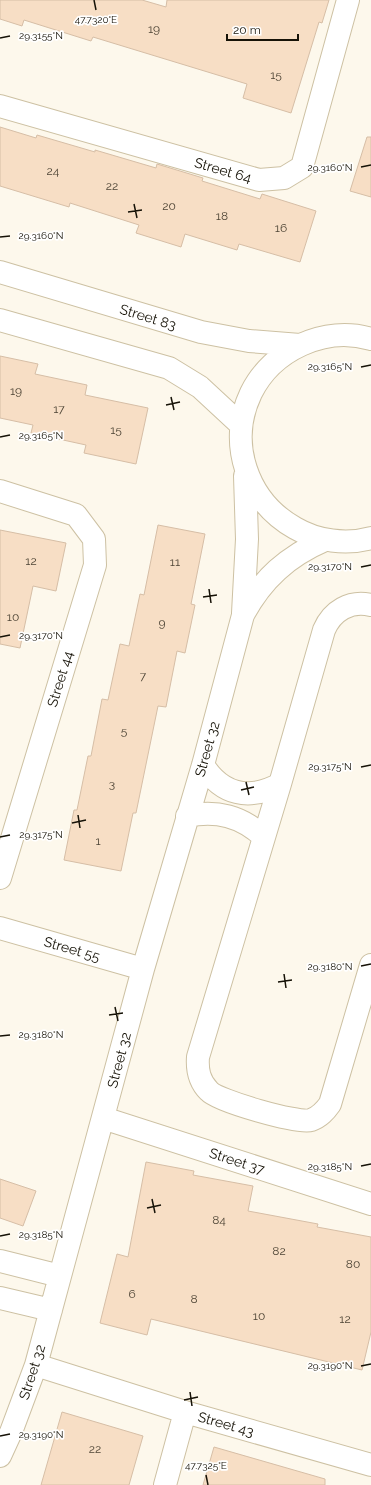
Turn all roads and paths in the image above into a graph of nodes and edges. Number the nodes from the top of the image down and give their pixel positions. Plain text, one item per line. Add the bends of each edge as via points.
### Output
1 (348, 0) edge
2 (0, 106) edge
3 (0, 272) edge
4 (0, 320) edge
5 (368, 335) edge
6 (300, 345) junction
7 (241, 425) junction
8 (244, 464) junction
9 (0, 491) edge
10 (368, 539) edge
11 (325, 540) junction
12 (371, 605) edge
13 (243, 615) junction
14 (203, 764) junction
15 (280, 784) junction
16 (187, 816) junction
17 (264, 837) junction
18 (0, 878) edge
19 (0, 928) edge
20 (371, 965) edge
21 (143, 970) junction
22 (103, 1118) junction
23 (371, 1204) edge
24 (0, 1261) edge
25 (60, 1276) junction
26 (0, 1298) edge
27 (51, 1310) junction
28 (36, 1365) junction
29 (185, 1412) junction
30 (0, 1456) edge
31 (371, 1465) edge
32 (165, 1485) edge

1 - 2 street, Street 64 via 302,167 284,178 259,180
3 - 6 street, Street 83 via 207,334 249,341
4 - 7 street via 169,368 200,388
5 - 6 street via 333,336
6 - 7 street via 272,364 251,393
7 - 8 street
8 - 11 street via 252,486 265,506 282,521 303,533
8 - 13 street, Street 32 via 247,539
9 - 18 street, Street 44 via 76,515 94,539 95,565
10 - 11 street
11 - 13 street, Street 32 via 296,554 270,575
12 - 15 street via 364,603 346,606 327,622
13 - 14 street, Street 32
14 - 15 street via 219,784 243,794 256,794
14 - 16 street, Street 32
15 - 17 street
16 - 17 street via 212,813 225,815 247,823
16 - 21 street, Street 32
17 - 20 street via 198,1057 203,1084 217,1098 253,1108 303,1121 319,1116 330,1104
19 - 21 street, Street 55
21 - 22 street, Street 32
22 - 23 street, Street 37
22 - 25 street, Street 32
24 - 25 street
25 - 27 street, Street 32
26 - 27 street
27 - 28 street, Street 32
28 - 29 street, Street 43
28 - 30 street, Street 32
29 - 31 street, Street 43
29 - 32 street

